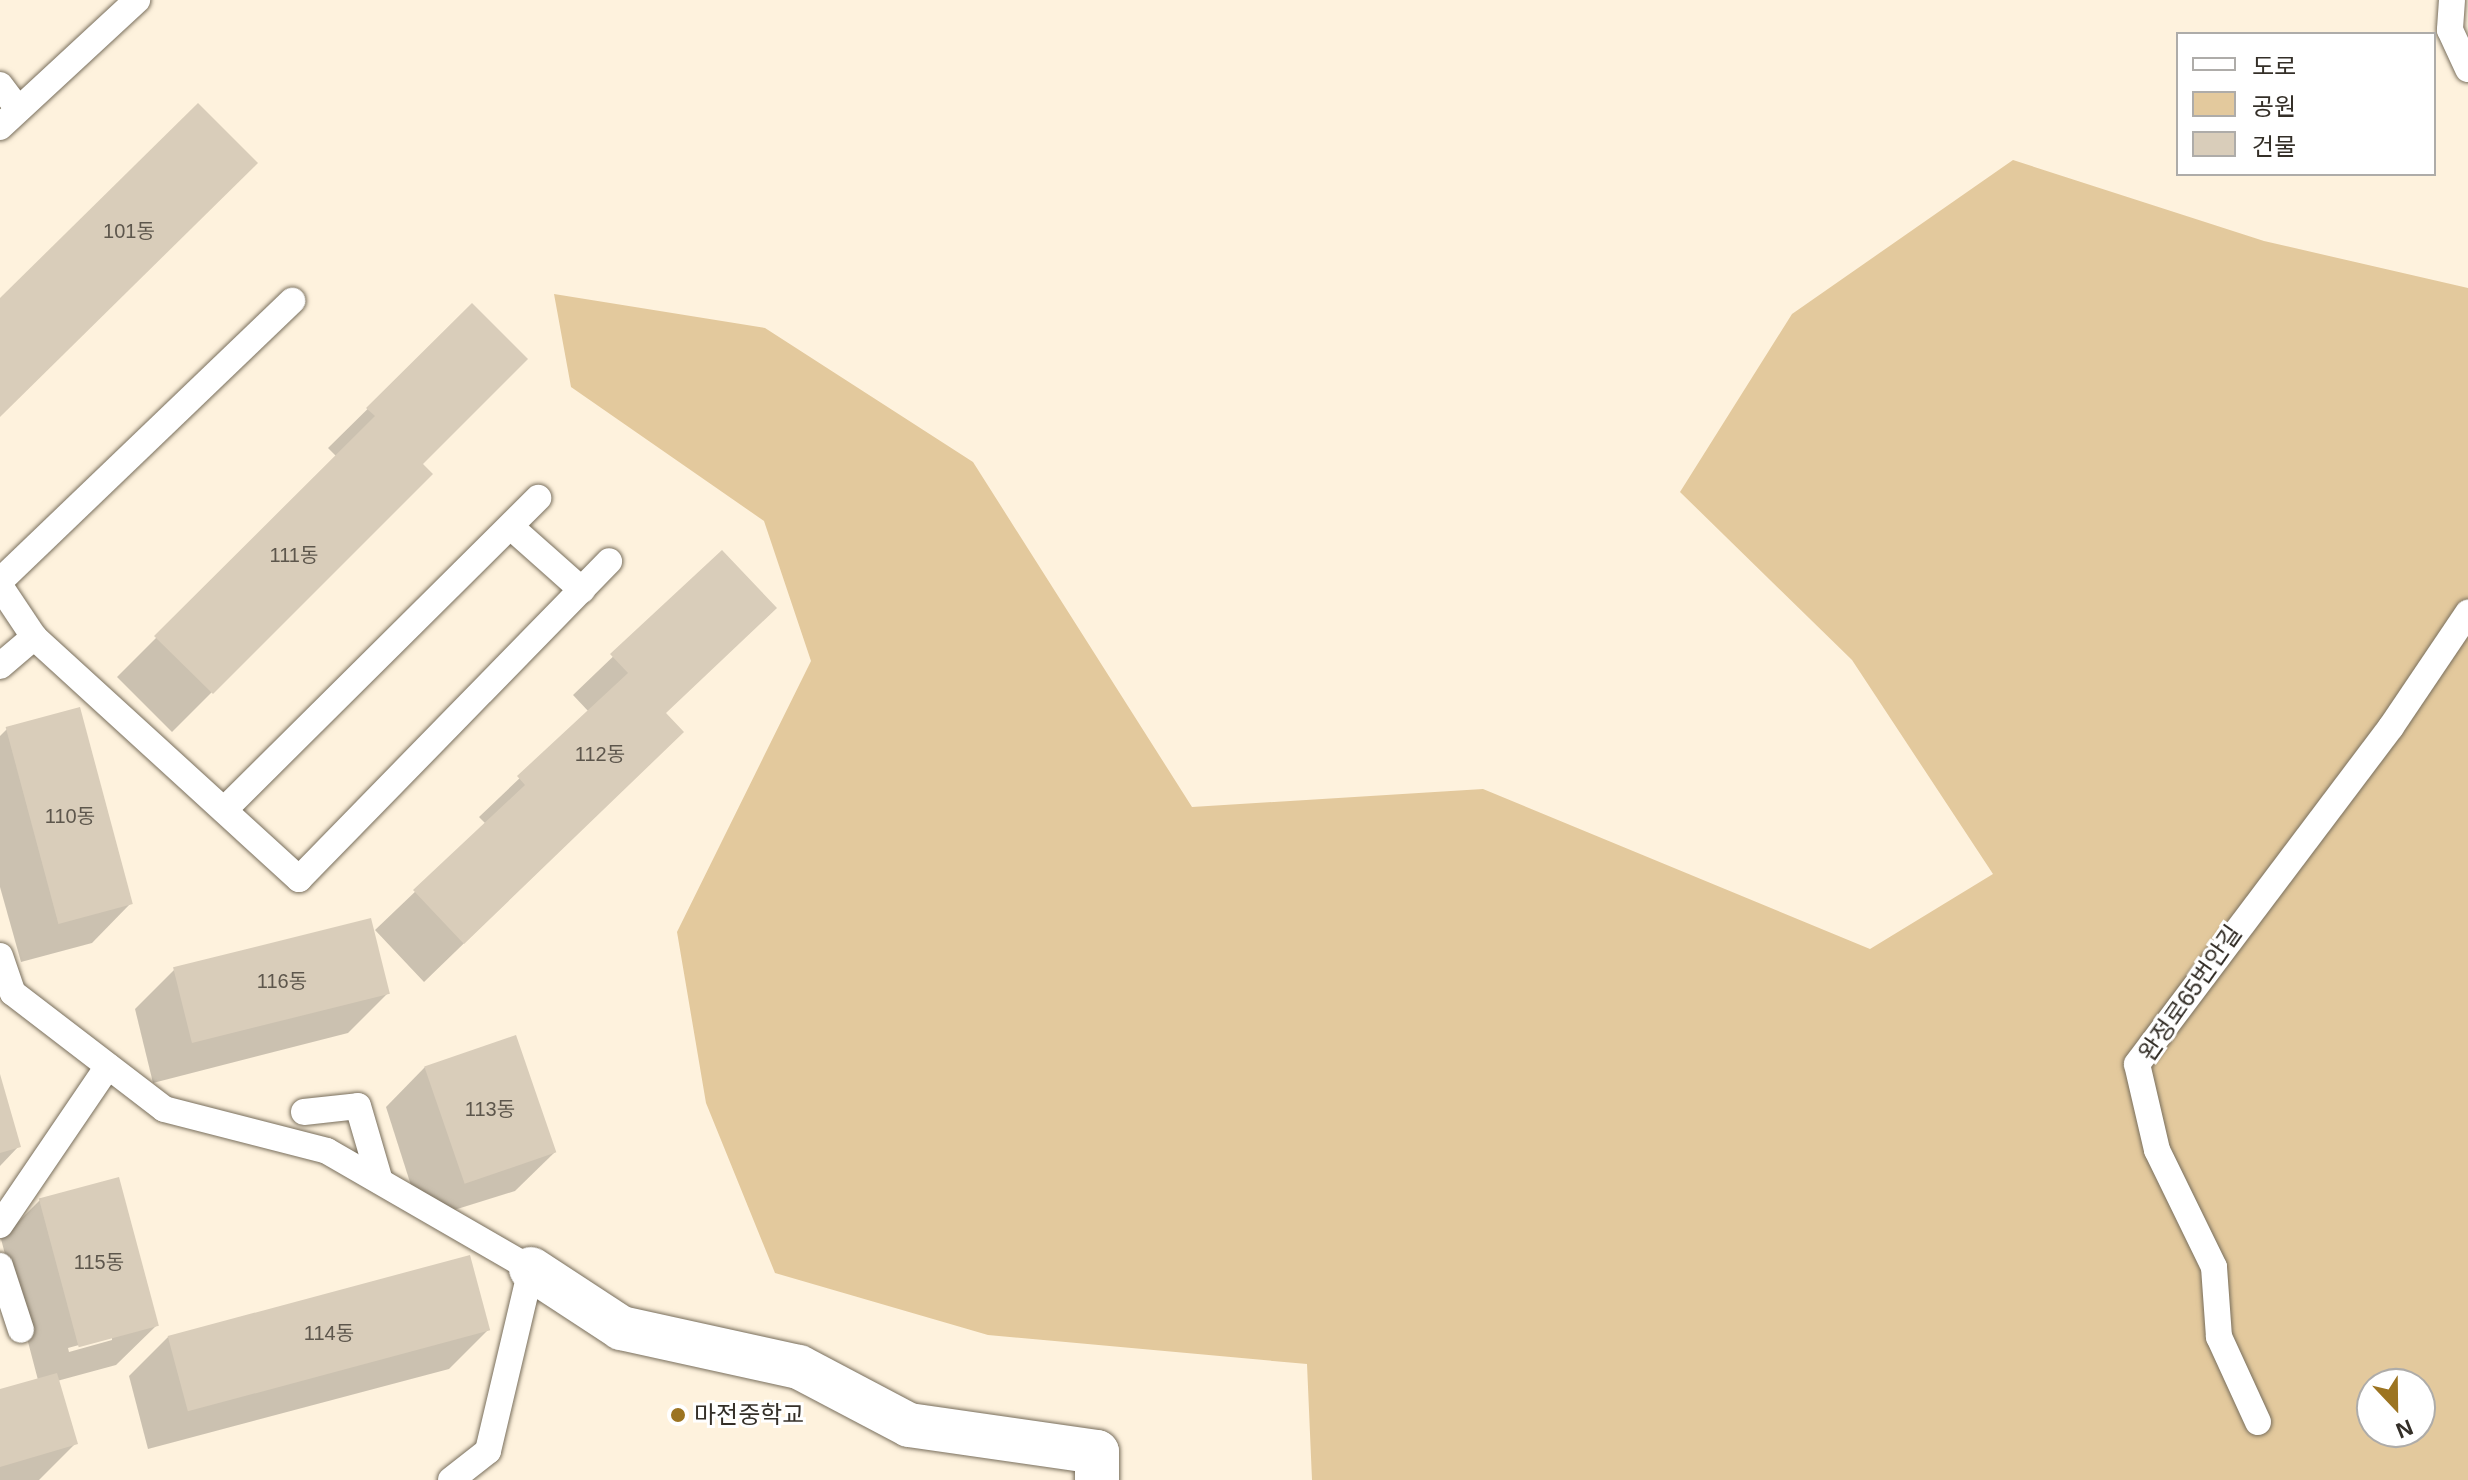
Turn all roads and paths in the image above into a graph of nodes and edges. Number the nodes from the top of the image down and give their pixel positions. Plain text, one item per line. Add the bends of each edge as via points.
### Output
1 (150, 0) edge
2 (2452, 0) edge
3 (131, 5) edge
4 (2468, 69) edge
5 (0, 85) edge
6 (9, 118) edge
7 (292, 301) dead end
8 (538, 498) dead end
9 (511, 527) junction
10 (609, 561) dead end
11 (0, 583) edge
12 (582, 590) junction
13 (2468, 613) edge
14 (34, 637) junction
15 (0, 666) edge
16 (224, 810) junction
17 (0, 956) edge
18 (108, 1066) junction
19 (304, 1112) dead end
20 (380, 1181) junction
21 (0, 1225) edge
22 (0, 1266) edge
23 (531, 1269) junction
24 (21, 1330) dead end
25 (2258, 1422) dead end
26 (488, 1451) junction
27 (451, 1480) edge
28 (480, 1480) edge
29 (1097, 1480) edge

1 - 3 lane
2 - 4 lane via 2450,30
3 - 6 lane
5 - 6 lane
7 - 11 lane
8 - 9 lane
9 - 12 lane
9 - 16 lane
10 - 12 lane
11 - 14 lane
12 - 16 lane via 299,879
13 - 25 lane, 완정로65번안길 via 2391,727 2137,1064 2157,1150 2214,1267 2219,1337
14 - 15 lane
14 - 16 lane
17 - 18 lane via 13,993
18 - 20 lane via 164,1109 327,1151
18 - 21 lane
19 - 20 lane via 358,1106
20 - 23 lane
22 - 24 lane
23 - 26 lane
23 - 29 street via 621,1328 799,1367 909,1425 1097,1452
26 - 27 lane
26 - 28 lane

